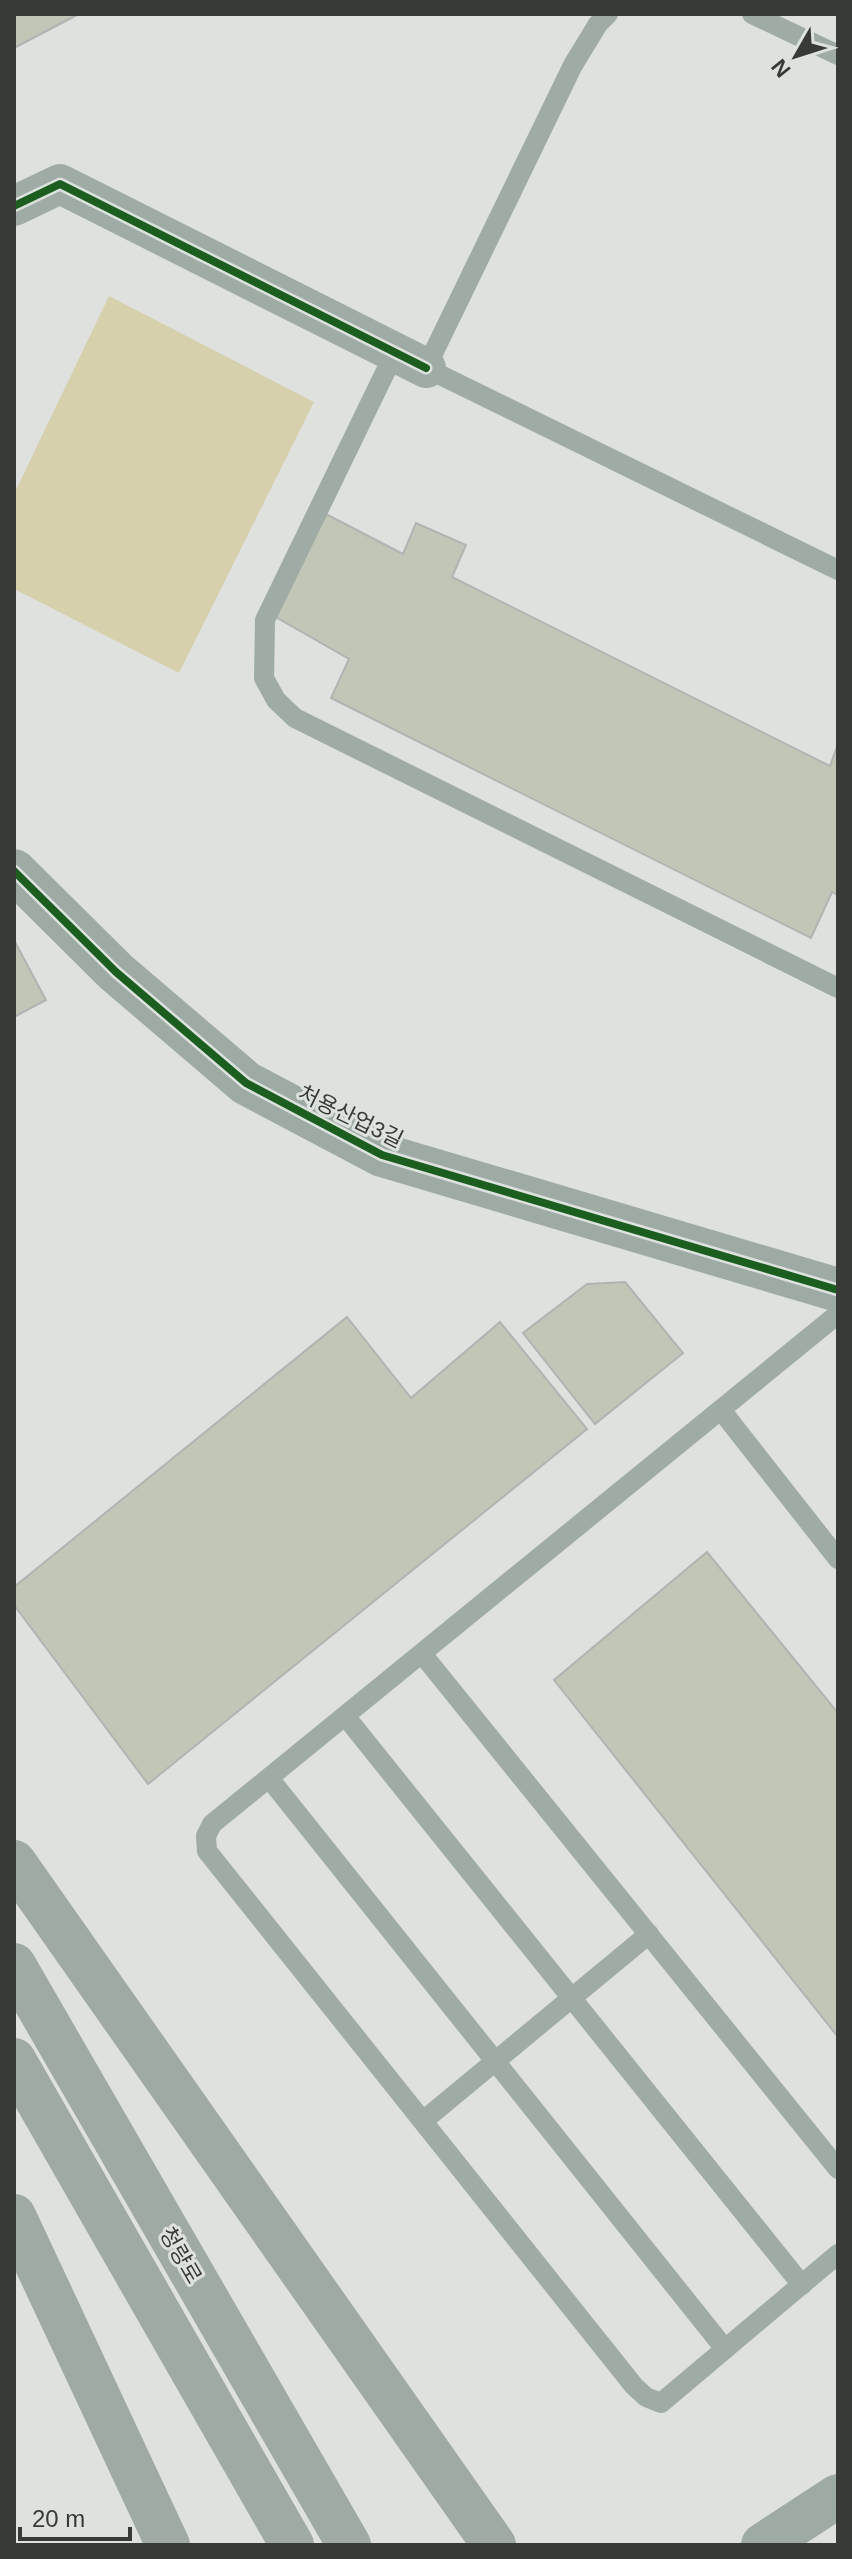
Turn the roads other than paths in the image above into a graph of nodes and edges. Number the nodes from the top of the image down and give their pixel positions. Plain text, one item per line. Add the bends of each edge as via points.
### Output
1 (608, 14) edge
2 (752, 14) edge
3 (838, 55) edge
4 (14, 206) edge
5 (410, 360) junction
6 (838, 570) edge
7 (14, 871) edge
8 (838, 988) edge
9 (838, 1290) edge
10 (838, 1314) edge
11 (721, 1410) junction
12 (838, 1559) edge
13 (423, 1655) junction
14 (346, 1717) junction
15 (269, 1778) junction
16 (14, 1862) edge
17 (649, 1934) junction
18 (14, 1965) edge
19 (572, 1998) junction
20 (14, 2060) edge
21 (495, 2061) junction
22 (423, 2121) junction
23 (838, 2169) edge
24 (14, 2216) edge
25 (838, 2254) edge
26 (802, 2285) junction
27 (725, 2349) junction
28 (838, 2496) edge
29 (168, 2545) edge
30 (292, 2545) edge
31 (349, 2545) edge
32 (494, 2545) edge
33 (763, 2545) edge

1 - 5 lane via 573,65
2 - 3 lane
4 - 5 street via 60,184
5 - 6 lane
5 - 8 lane via 265,620 264,678 276,700 295,718
7 - 9 street, 처용산업3길 via 116,972 246,1083 382,1155
10 - 11 lane
11 - 12 lane
11 - 13 lane
13 - 14 lane
13 - 17 lane
14 - 15 lane
14 - 19 lane
15 - 21 lane
15 - 22 lane via 212,1824 207,1851
16 - 32 highway
17 - 19 lane
17 - 23 lane
18 - 31 highway, 청량로
19 - 21 lane
19 - 26 lane
20 - 30 highway
21 - 22 lane
21 - 27 lane
22 - 27 lane via 646,2397 661,2403
24 - 29 highway
25 - 26 lane
26 - 27 lane
28 - 33 street

